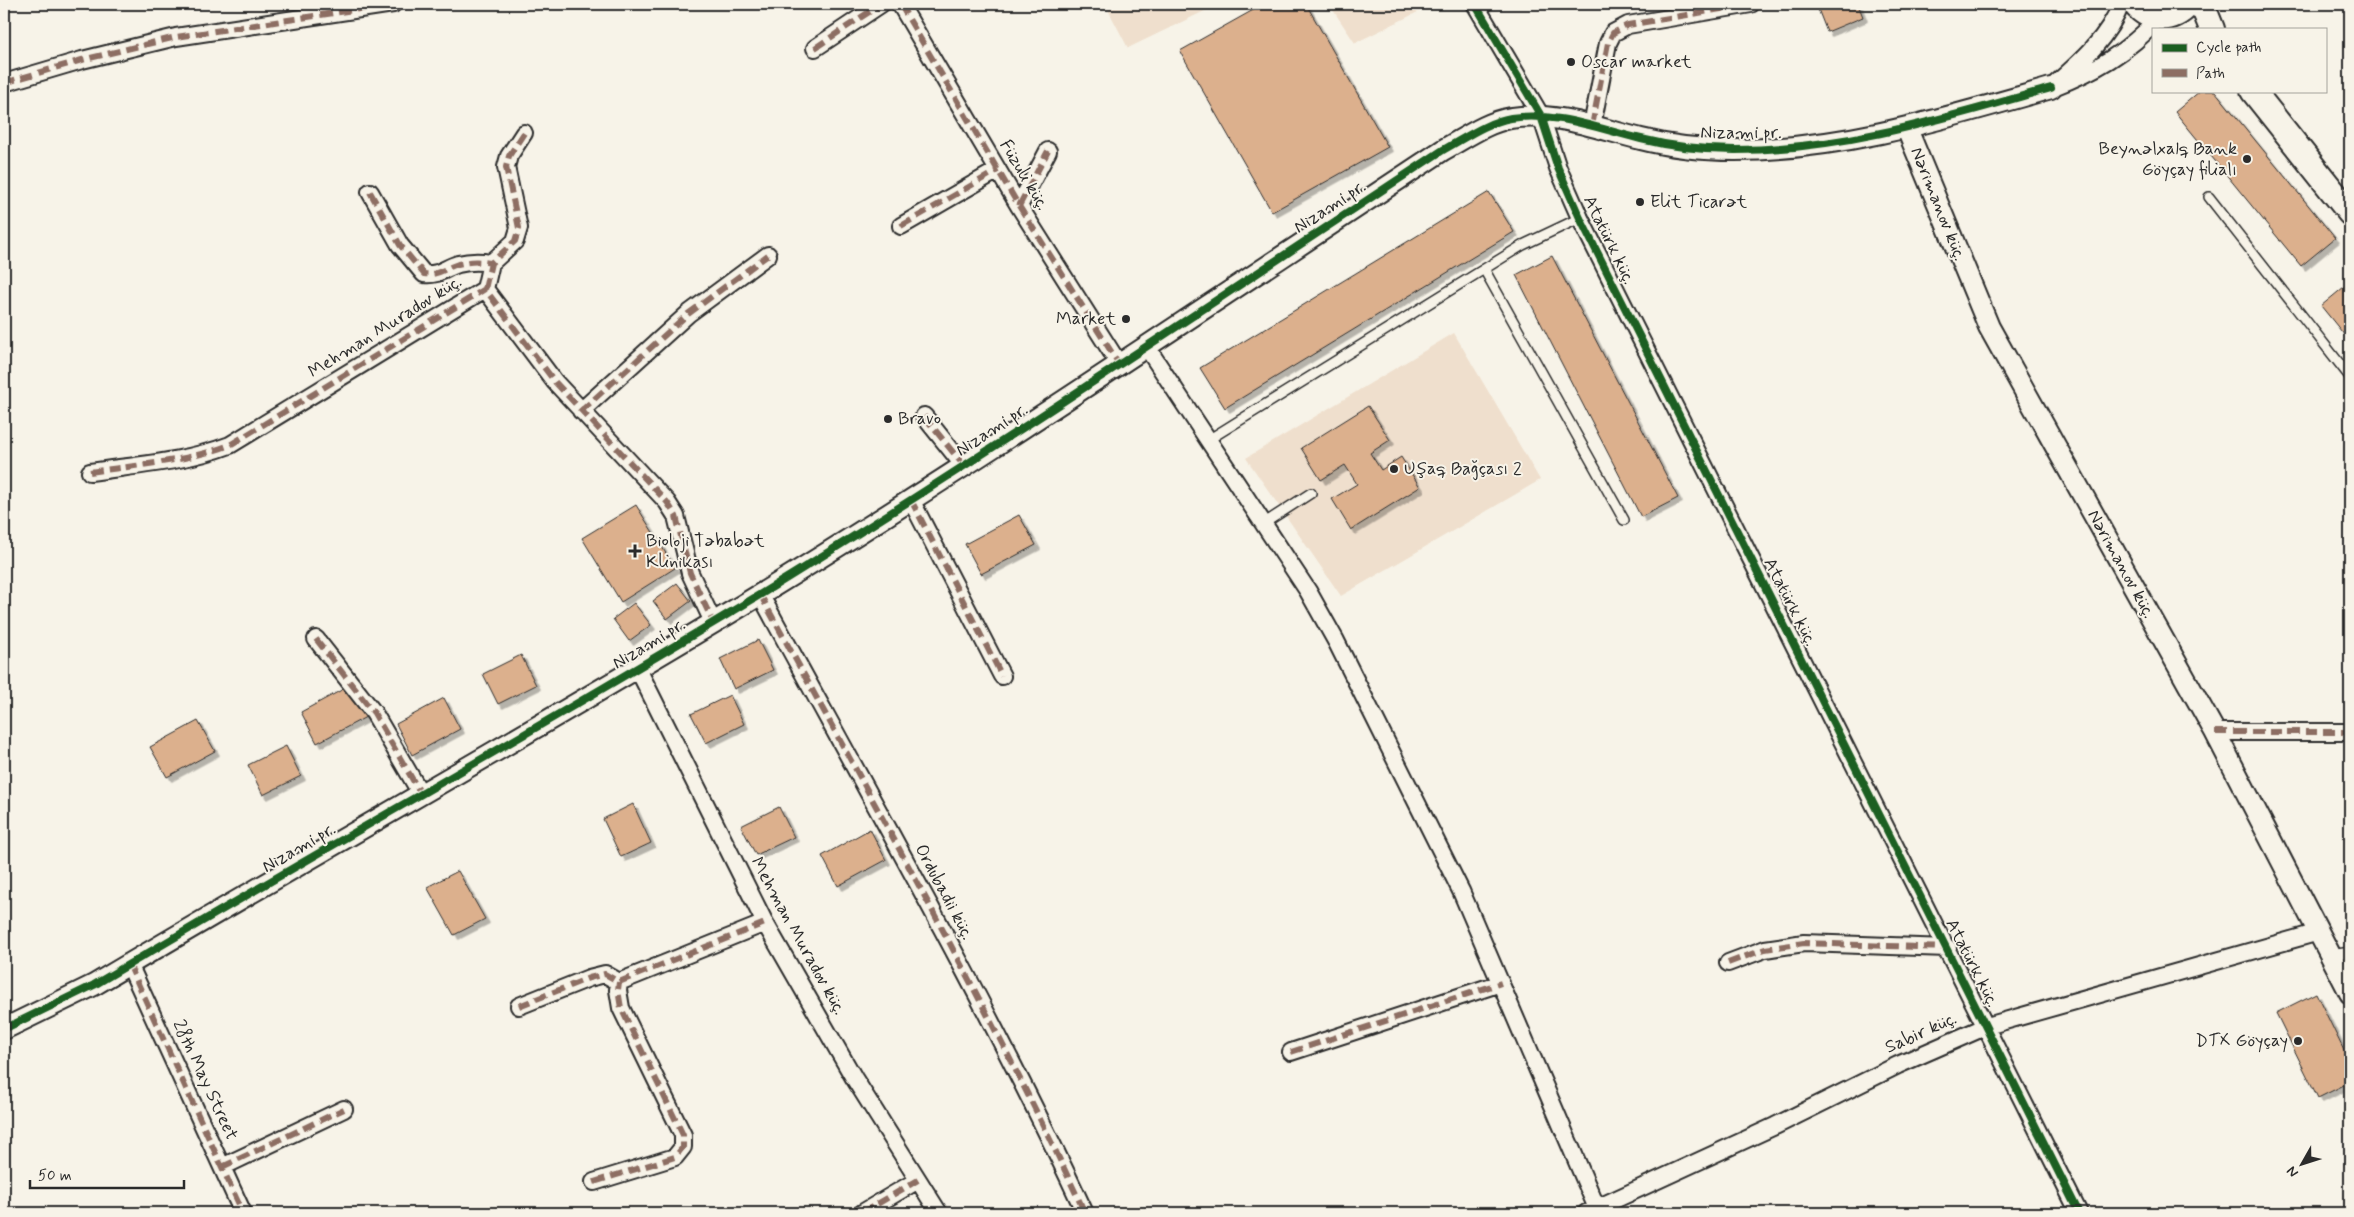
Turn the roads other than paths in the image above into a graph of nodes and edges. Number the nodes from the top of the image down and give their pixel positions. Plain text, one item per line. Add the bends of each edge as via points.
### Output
1 (881, 4) edge
2 (900, 4) edge
3 (1475, 4) edge
4 (1750, 4) edge
5 (2121, 4) edge
6 (2135, 4) edge
7 (2189, 4) edge
8 (2202, 4) edge
9 (382, 5) edge
10 (2160, 18) junction
11 (2183, 28) edge
12 (2212, 28) edge
13 (814, 48) dead end
14 (4, 83) edge
15 (2051, 88) junction
16 (2254, 92) edge
17 (1541, 116) junction
18 (1592, 126) junction
19 (1907, 129) junction
20 (524, 133) dead end
21 (1048, 151) dead end
22 (998, 170) junction
23 (370, 192) dead end
24 (2208, 197) dead end
25 (1019, 206) junction
26 (2350, 213) edge
27 (1580, 218) junction
28 (901, 226) dead end
29 (768, 255) dead end
30 (491, 263) junction
31 (1484, 269) junction
32 (485, 289) junction
33 (1146, 346) junction
34 (1119, 364) junction
35 (2350, 377) edge
36 (581, 411) junction
37 (924, 416) dead end
38 (1208, 440) junction
39 (964, 466) junction
40 (90, 472) dead end
41 (1311, 493) dead end
42 (911, 500) junction
43 (1624, 520) dead end
44 (1263, 524) junction
45 (760, 594) junction
46 (713, 622) junction
47 (316, 640) dead end
48 (638, 669) junction
49 (1002, 676) dead end
50 (2215, 732) junction
51 (2350, 732) edge
52 (421, 794) junction
53 (765, 923) junction
54 (2319, 932) junction
55 (1948, 948) junction
56 (2341, 954) edge
57 (1728, 963) dead end
58 (129, 964) junction
59 (619, 982) junction
60 (1501, 983) junction
61 (2350, 993) edge
62 (519, 1006) dead end
63 (1987, 1026) junction
64 (4, 1030) edge
65 (1291, 1052) dead end
66 (344, 1109) dead end
67 (222, 1167) junction
68 (918, 1180) junction
69 (594, 1182) dead end
70 (1594, 1212) edge
71 (243, 1213) edge
72 (862, 1213) edge
73 (939, 1213) edge
74 (1084, 1213) edge
75 (2079, 1213) edge

1 - 13 street
2 - 22 street, Füzuli küç.
3 - 17 street, Atatürk küç.
4 - 18 street via 1628,25 1613,33 1608,43
5 - 15 street via 2106,33
6 - 10 main road via 2149,16
7 - 10 main road via 2176,15
8 - 12 main road
9 - 14 street via 176,37
10 - 11 main road
10 - 15 street via 2112,59 2087,74
15 - 19 street, Nizami pr.
16 - 26 main road
17 - 18 street, Nizami pr.
17 - 27 street, Atatürk küç. via 1558,168
17 - 33 street, Nizami pr. via 1511,118 1488,125 1443,150
18 - 19 street, Nizami pr. via 1692,149 1736,150 1792,148
19 - 50 street, Nərimanov küç. via 1989,327
20 - 30 street via 506,167 519,228 515,241
21 - 25 street
22 - 25 street, Füzuli küç.
22 - 28 street
23 - 30 street via 400,245 424,274 434,276 457,264
24 - 35 lane
25 - 34 street, Füzuli küç.
27 - 31 lane via 1523,245
27 - 55 street, Atatürk küç.
29 - 36 street via 688,314
30 - 32 street
31 - 38 lane
31 - 43 lane
32 - 36 street, Mehman Muradov küç. via 528,348
32 - 40 street, Mehman Muradov küç. via 230,445 210,453 170,461
33 - 34 street, Nizami pr.
33 - 38 street
34 - 39 street, Nizami pr.
36 - 46 street, Mehman Muradov küç. via 667,502 676,516 690,572
37 - 39 street
38 - 44 street
39 - 42 street, Nizami pr.
41 - 44 lane
42 - 45 street, Nizami pr.
42 - 49 street
44 - 60 street via 1308,591 1352,672 1461,891
45 - 46 street, Nizami pr.
45 - 74 street, Ordubadii küç. via 1033,1102
46 - 48 street, Nizami pr.
47 - 52 street via 374,713
48 - 52 street, Nizami pr.
48 - 53 street, Mehman Muradov küç.
50 - 51 street
50 - 54 street, Nərimanov küç.
52 - 58 street, Nizami pr.
53 - 59 street
53 - 68 street, Mehman Muradov küç. via 854,1078
54 - 56 street, Nərimanov küç.
54 - 63 street, Sabir küç.
55 - 57 street via 1804,943 1765,949
55 - 63 street, Atatürk küç.
56 - 61 street, Nərimanov küç.
58 - 64 street, Nizami pr.
58 - 67 street, 28th May Street
59 - 62 street via 605,974
59 - 69 street via 621,1008 682,1135 683,1148 675,1157
60 - 65 street
60 - 70 street
63 - 70 street, Sabir küç. via 1898,1065
63 - 75 street, Atatürk küç.
66 - 67 street
67 - 71 street, 28th May Street
68 - 72 street
68 - 73 street, Mehman Muradov küç.

